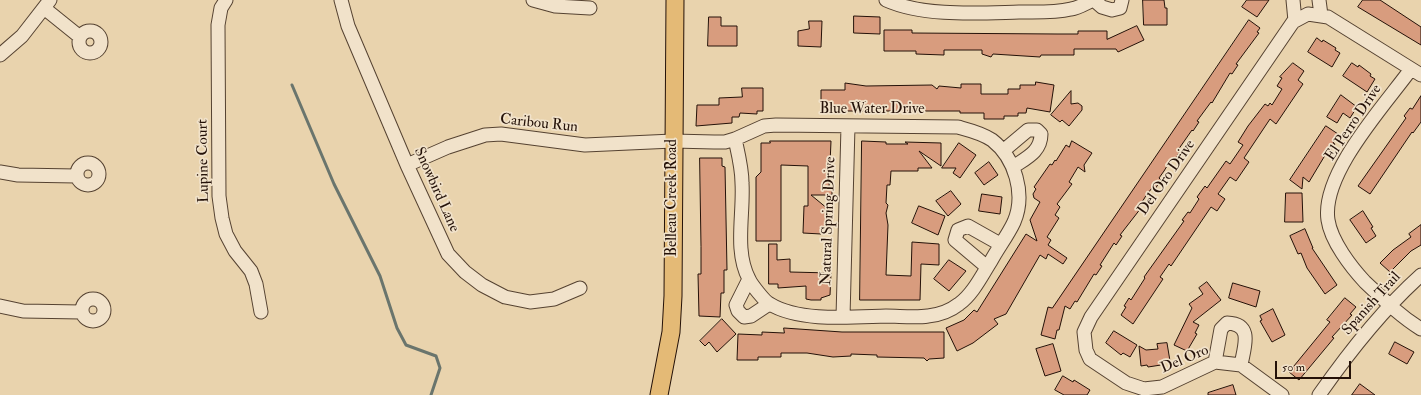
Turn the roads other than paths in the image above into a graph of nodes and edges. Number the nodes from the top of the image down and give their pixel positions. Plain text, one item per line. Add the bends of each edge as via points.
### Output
1 (226, 0) edge
2 (341, 0) edge
3 (533, 0) edge
4 (675, 0) edge
5 (886, 0) edge
6 (1094, 0) edge
7 (1122, 0) edge
8 (1293, 0) edge
9 (1319, 0) edge
10 (47, 4) edge
11 (1005, 6) edge
12 (590, 8) dead end
13 (1321, 15) junction
14 (1295, 21) junction
15 (80, 37) dead end
16 (0, 55) edge
17 (1416, 72) edge
18 (848, 126) junction
19 (735, 138) junction
20 (673, 141) junction
21 (1003, 151) junction
22 (407, 165) junction
23 (1012, 166) junction
24 (0, 172) edge
25 (76, 176) dead end
26 (1000, 244) junction
27 (987, 266) junction
28 (1421, 274) edge
29 (749, 279) junction
30 (580, 288) dead end
31 (769, 304) junction
32 (0, 306) edge
33 (1390, 306) junction
34 (81, 312) dead end
35 (261, 312) dead end
36 (843, 317) junction
37 (1421, 329) edge
38 (1090, 359) joint
39 (1215, 362) junction
40 (1235, 364) junction
41 (659, 395) edge
42 (1282, 395) edge
43 (1319, 395) edge

1 - 35 street, Lupine Court via 221,8 218,25 222,218 235,251 251,271
2 - 22 street, Snowbird Lane via 348,26
3 - 12 street via 555,6
4 - 20 main road, Belleau Creek Road
5 - 11 street via 912,8 943,12
6 - 7 street via 1102,7 1112,10 1120,8
6 - 11 street via 1073,9 1060,11
8 - 14 street
9 - 13 street
10 - 15 street
10 - 16 street via 22,36
13 - 14 street via 1308,14
13 - 17 street via 1337,21
14 - 38 street, Del Oro Drive via 1091,317 1084,332
17 - 33 street, El Perro Drive via 1349,154 1331,189 1327,206 1328,222 1338,246 1352,269
18 - 19 street, Blue Water Drive via 764,126
18 - 21 street, Blue Water Drive via 958,127 991,139
18 - 36 street, Natural Spring Drive
19 - 20 street, Blue Water Drive via 725,142
19 - 29 street, Blue Water Drive via 742,183 741,250
20 - 22 street, Caribou Run via 585,145 501,134 485,135 448,147
20 - 41 main road, Belleau Creek Road via 672,325
21 - 23 street, Blue Water Drive
21 - 23 street via 1028,130 1037,130 1041,134 1040,146 1035,152
22 - 30 street, Snowbird Lane via 448,254 482,285 505,297 530,302 554,299
23 - 26 street, Blue Water Drive via 1018,188 1018,205 1014,221
24 - 25 street via 18,175
26 - 27 street, Blue Water Drive
26 - 27 street via 968,226 958,230 955,240
27 - 36 street, Blue Water Drive via 969,294 959,304 944,312 928,316
28 - 33 street, Spanish Trail
29 - 31 street, Blue Water Drive
29 - 31 street via 736,305 738,311 744,317 751,316
31 - 36 street, Blue Water Drive via 806,315
32 - 34 street via 23,311
33 - 37 street, El Perro Drive
33 - 43 street, Spanish Trail via 1345,358
38 - 39 street, Del Oro via 1126,383 1144,389 1162,387
39 - 40 street, Del Oro
39 - 40 street via 1221,329 1227,323 1240,326 1244,330 1245,338
40 - 42 street

